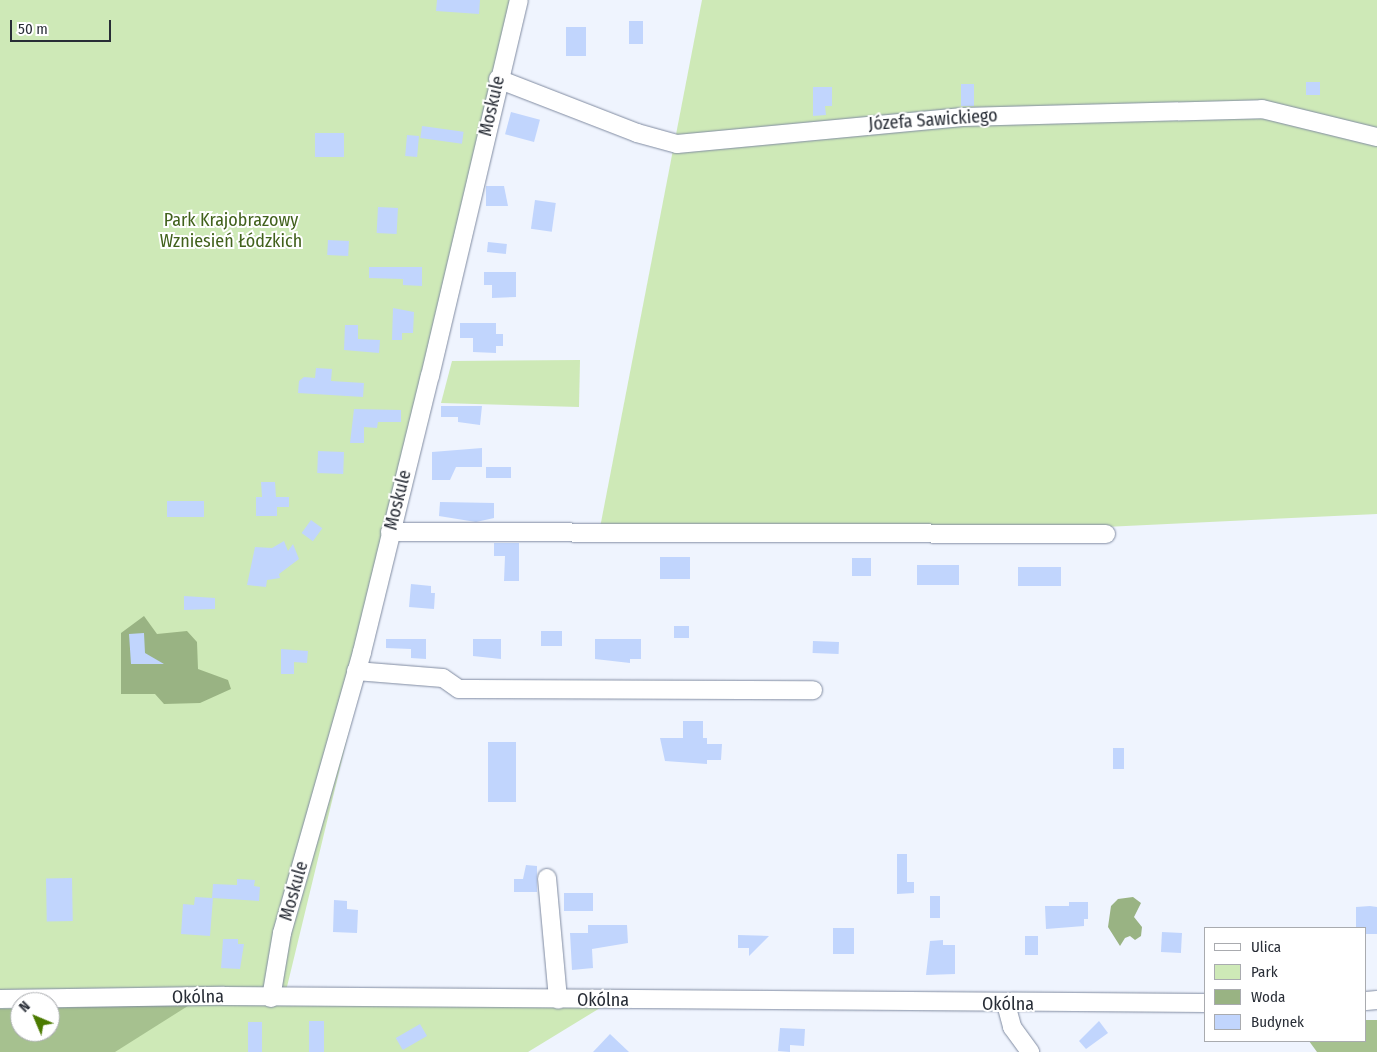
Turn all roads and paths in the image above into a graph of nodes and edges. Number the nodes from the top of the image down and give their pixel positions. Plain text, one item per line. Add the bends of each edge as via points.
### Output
1 (519, 0) edge
2 (498, 79) junction
3 (1377, 137) edge
4 (390, 532) junction
5 (1106, 534) dead end
6 (356, 671) junction
7 (813, 690) dead end
8 (546, 878) dead end
9 (271, 998) junction
10 (0, 999) edge
11 (558, 1000) junction
12 (1204, 1003) edge
13 (1006, 1004) junction
14 (1030, 1052) edge

1 - 2 street, Moskule
2 - 3 street, Józefa Sawickiego via 637,133 677,144 963,117 1262,109
2 - 4 street, Moskule via 430,376
4 - 5 street
4 - 6 street, Moskule
6 - 7 street via 443,678 459,689
6 - 9 street, Moskule via 282,933
8 - 11 street
9 - 10 street, Okólna
9 - 11 street, Okólna
11 - 13 street, Okólna
12 - 13 street, Okólna
13 - 14 street via 1012,1027

